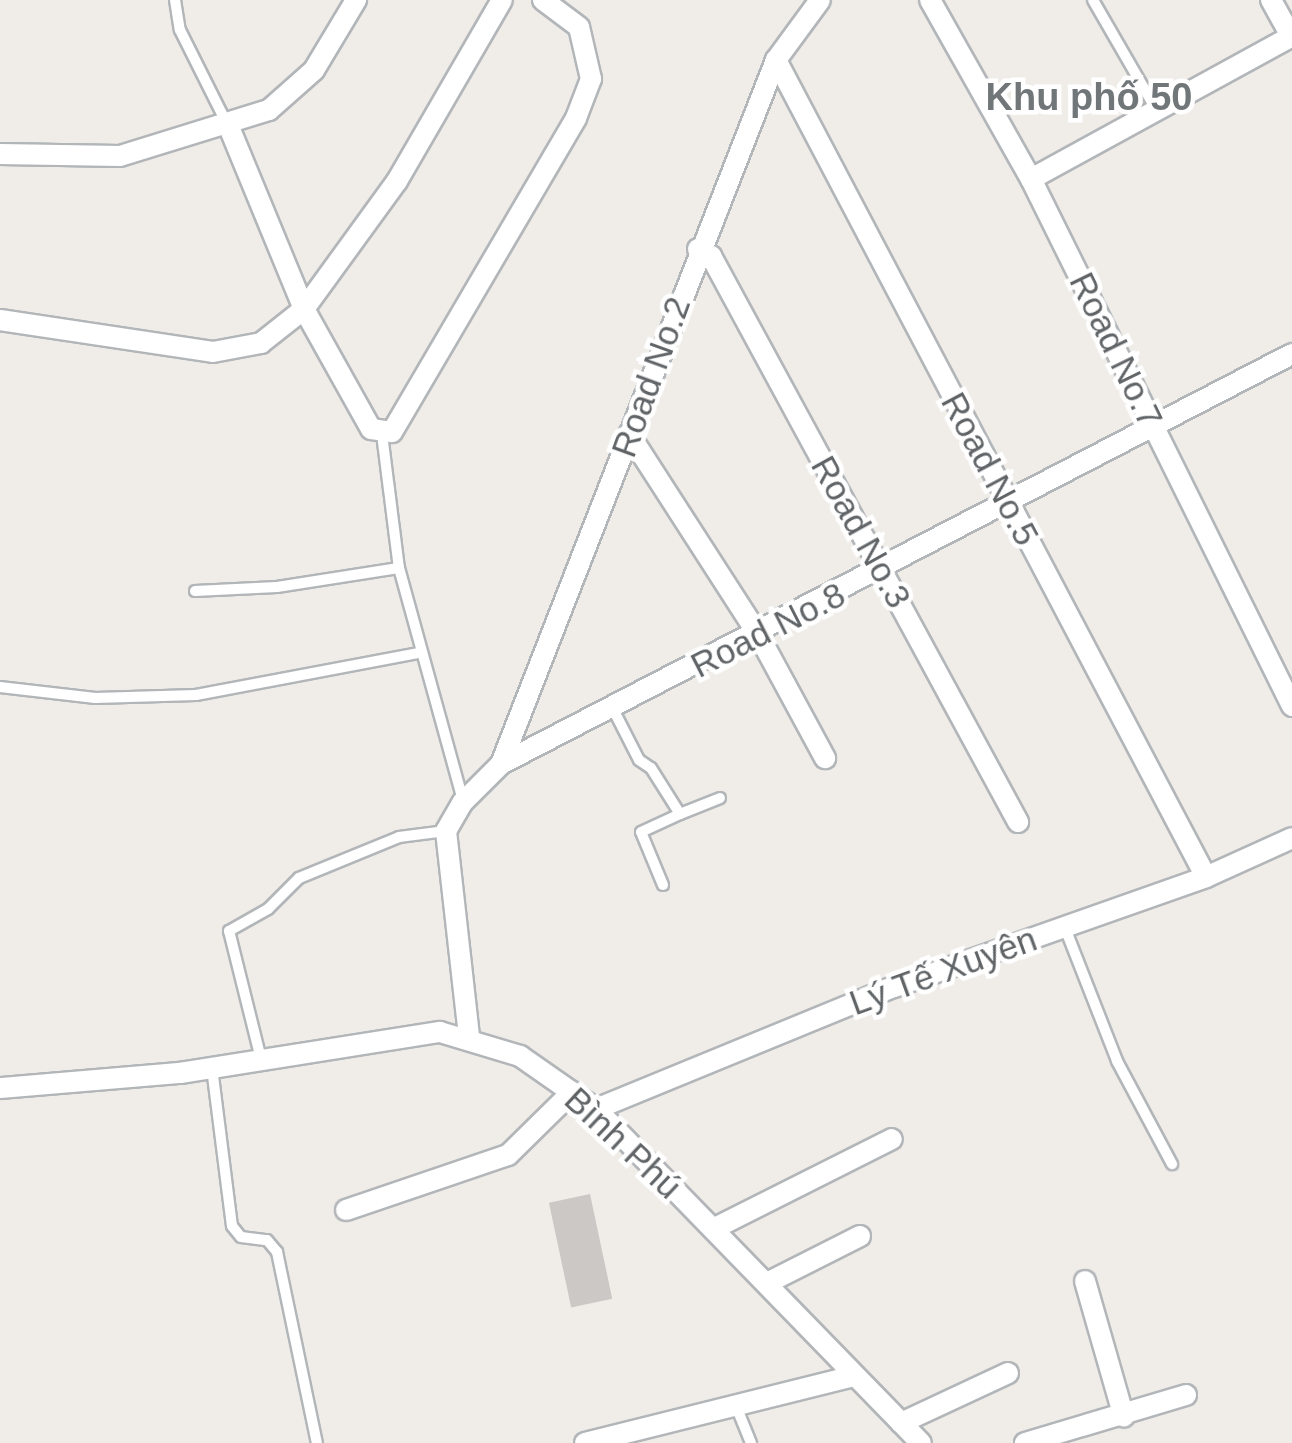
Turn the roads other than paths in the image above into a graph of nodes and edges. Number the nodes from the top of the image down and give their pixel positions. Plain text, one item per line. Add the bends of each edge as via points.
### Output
1 (174, 0) edge
2 (356, 0) edge
3 (502, 0) edge
4 (543, 0) edge
5 (820, 0) edge
6 (930, 0) edge
7 (1092, 0) edge
8 (1271, 0) edge
9 (1292, 36) edge
10 (776, 60) junction
11 (1156, 109) junction
12 (228, 126) junction
13 (0, 154) edge
14 (1032, 179) junction
15 (698, 249) junction
16 (304, 309) junction
17 (0, 320) edge
18 (1292, 354) edge
19 (1154, 428) junction
20 (382, 434) junction
21 (629, 434) junction
22 (1008, 504) junction
23 (399, 568) junction
24 (882, 571) junction
25 (196, 591) dead end
26 (759, 636) junction
27 (419, 653) junction
28 (0, 686) edge
29 (1292, 706) edge
30 (612, 709) junction
31 (825, 758) dead end
32 (502, 764) junction
33 (720, 798) dead end
34 (463, 802) junction
35 (680, 814) junction
36 (1018, 822) dead end
37 (446, 831) junction
38 (1292, 838) edge
39 (1206, 877) junction
40 (663, 886) dead end
41 (1064, 927) junction
42 (469, 1036) junction
43 (260, 1060) junction
44 (212, 1067) junction
45 (0, 1088) edge
46 (572, 1092) junction
47 (596, 1108) junction
48 (892, 1139) dead end
49 (1172, 1164) dead end
50 (346, 1210) dead end
51 (713, 1229) junction
52 (860, 1236) dead end
53 (1084, 1281) dead end
54 (769, 1282) junction
55 (1008, 1372) dead end
56 (853, 1376) junction
57 (1186, 1395) dead end
58 (736, 1406) junction
59 (1124, 1417) junction
60 (901, 1423) junction
61 (590, 1442) edge
62 (317, 1443) edge
63 (751, 1443) edge
64 (921, 1443) edge
65 (1025, 1443) edge

1 - 12 lane via 180,30
2 - 12 street via 314,70 269,110
3 - 16 street via 397,181
4 - 20 street via 579,27 591,79 576,118 392,432
5 - 10 street, Road No.2
6 - 14 street, Road No.7
7 - 11 lane
8 - 9 street
9 - 11 street
10 - 15 street, Road No.2
10 - 22 street, Road No.5
11 - 14 street
12 - 13 street via 120,156
12 - 16 street
14 - 19 street, Road No.7
15 - 21 street, Road No.2
15 - 24 street, Road No.3 via 711,256
16 - 17 street via 261,343 213,352
16 - 20 street via 371,429
18 - 19 street, Road No.8
19 - 22 street, Road No.8
19 - 29 street, Road No.7
20 - 23 lane
21 - 26 street
21 - 32 street, Road No.2
22 - 24 street, Road No.8
22 - 39 street, Road No.5
23 - 25 lane via 277,587
23 - 27 lane
24 - 26 street, Road No.8
24 - 36 street, Road No.3
26 - 30 street, Road No.8
26 - 31 street
27 - 28 lane via 196,695 95,698
27 - 34 lane
30 - 32 street, Road No.8
30 - 35 lane via 638,760 651,768
32 - 34 street, Road No.8
33 - 35 lane
34 - 37 street, Road No.8
35 - 40 lane via 641,832
37 - 42 street
37 - 43 lane via 399,837 300,878 268,910 229,931
38 - 39 street, Lý Tế Xuyên
39 - 41 street, Lý Tế Xuyên
41 - 47 street, Lý Tế Xuyên via 894,987
41 - 49 lane via 1117,1061
42 - 43 street, Bình Phú via 440,1032
42 - 46 street, Bình Phú via 520,1056
43 - 44 street, Bình Phú
44 - 45 street, Bình Phú
44 - 62 lane via 232,1226 241,1237 267,1240 277,1252
46 - 47 street, Bình Phú
46 - 50 street via 508,1155
47 - 51 street, Bình Phú
48 - 51 street
51 - 54 street, Bình Phú
52 - 54 street
53 - 59 street
54 - 56 street, Bình Phú
55 - 60 street
56 - 58 street
56 - 60 street, Bình Phú
57 - 59 street
58 - 61 street
58 - 63 lane
59 - 65 street
60 - 64 street, Bình Phú

